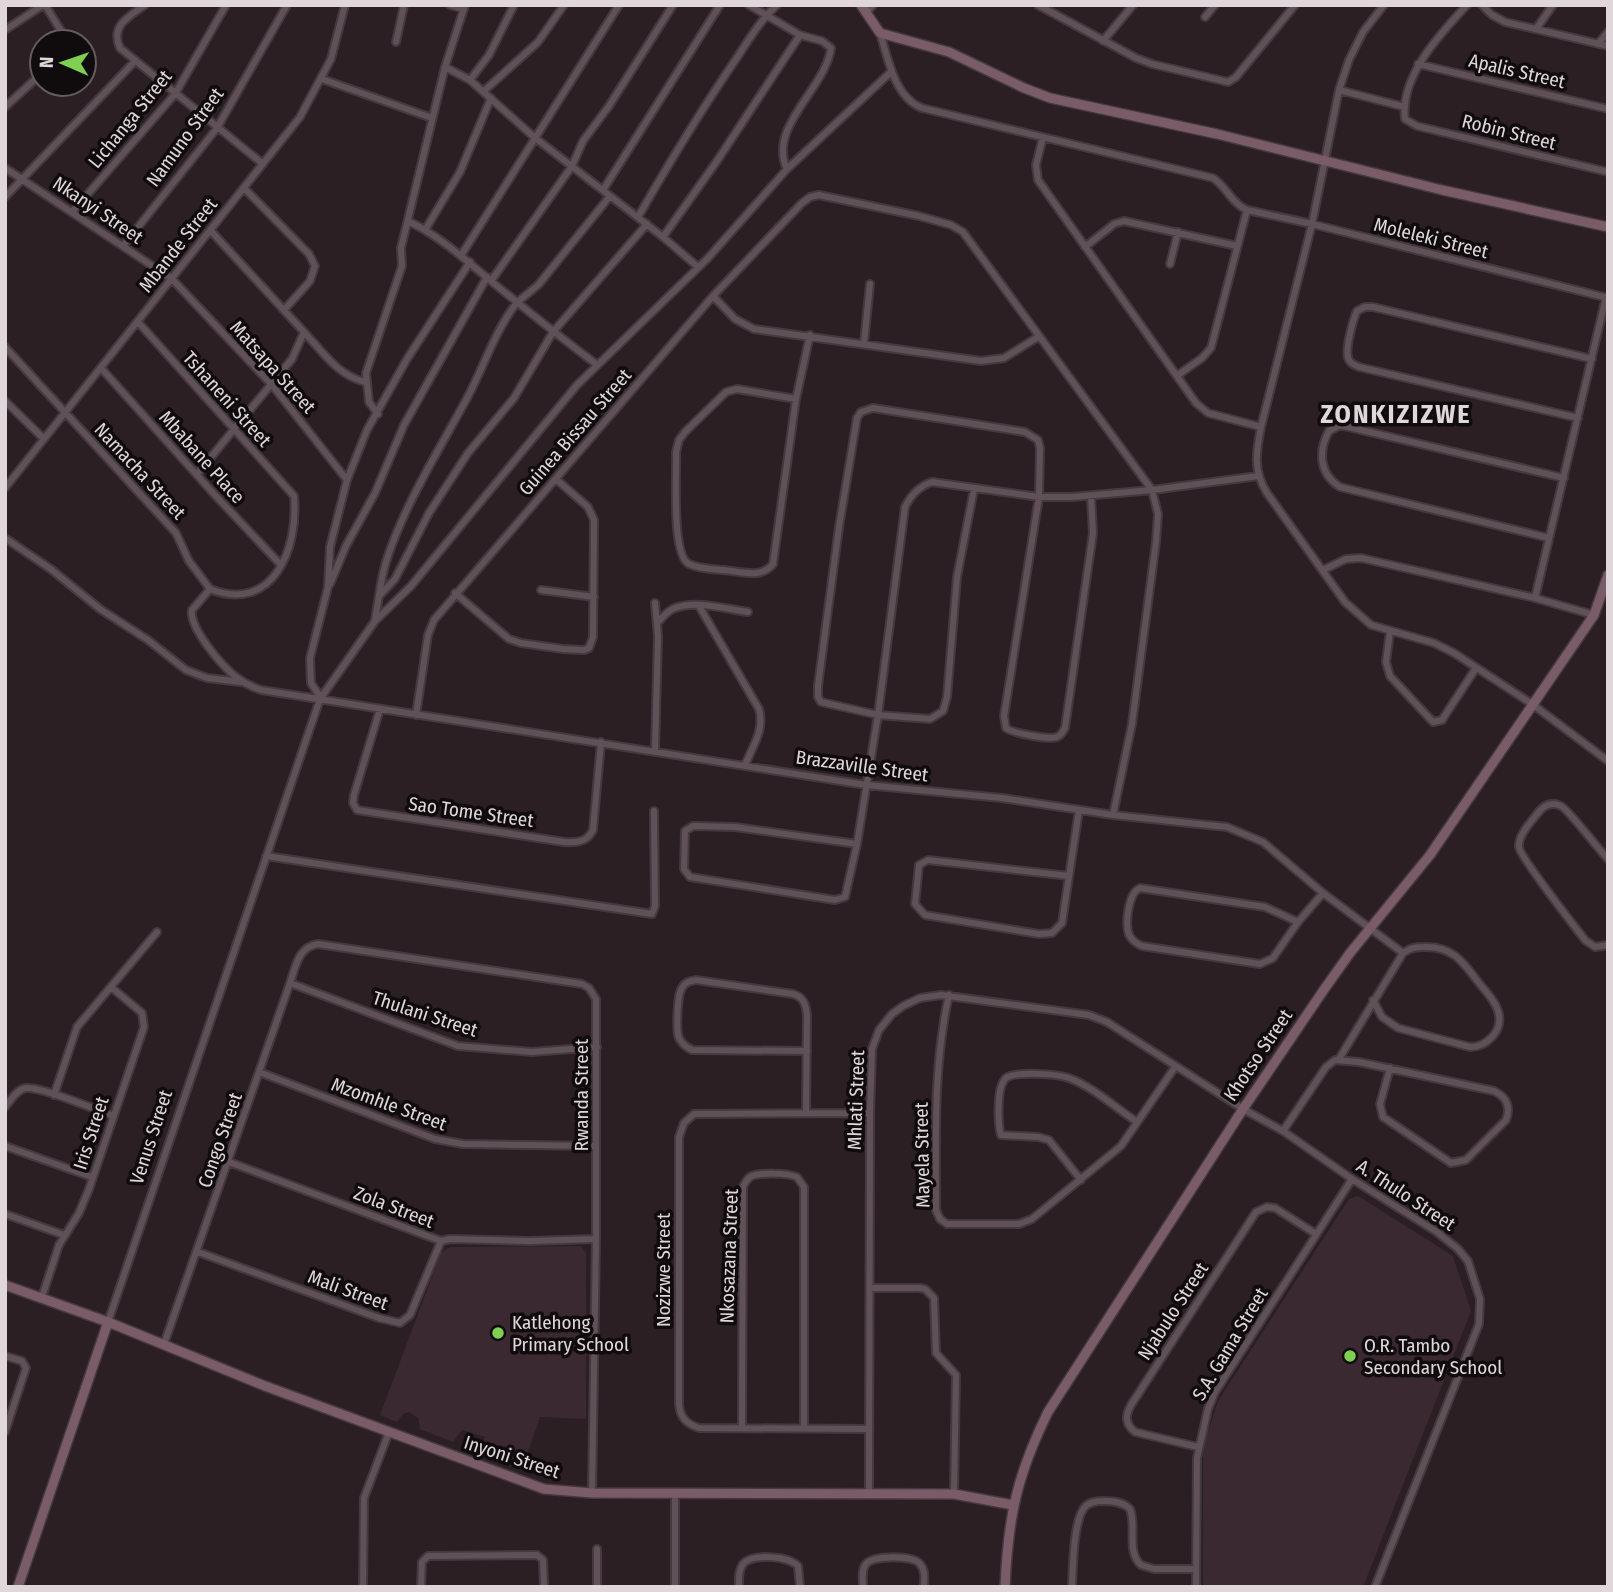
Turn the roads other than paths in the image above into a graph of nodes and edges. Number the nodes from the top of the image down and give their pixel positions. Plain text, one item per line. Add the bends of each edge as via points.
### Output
1 (44, 5) edge
2 (145, 5) edge
3 (226, 5) edge
4 (287, 5) edge
5 (345, 5) edge
6 (404, 5) edge
7 (450, 5) edge
8 (514, 5) edge
9 (564, 5) edge
10 (619, 5) edge
11 (673, 5) edge
12 (720, 5) edge
13 (749, 5) edge
14 (777, 5) edge
15 (873, 5) edge
16 (1038, 5) edge
17 (1133, 5) edge
18 (1215, 5) edge
19 (1295, 5) edge
20 (1384, 5) edge
21 (1466, 5) edge
22 (1482, 5) edge
23 (1553, 5) edge
24 (464, 7) edge
25 (1051, 8) edge
26 (863, 9) edge
27 (765, 16) junction
28 (1205, 17) dead end
29 (59, 28) edge
30 (1536, 29) junction
31 (5, 30) edge
32 (1608, 32) edge
33 (880, 33) junction
34 (800, 34) junction
35 (1103, 41) junction
36 (396, 42) dead end
37 (1598, 44) junction
38 (1608, 46) edge
39 (135, 61) junction
40 (1418, 64) junction
41 (445, 66) junction
42 (892, 71) junction
43 (322, 79) junction
44 (470, 80) junction
45 (28, 86) edge
46 (1339, 90) junction
47 (484, 91) junction
48 (175, 94) junction
49 (491, 97) junction
50 (5, 107) edge
51 (1405, 107) junction
52 (1608, 109) edge
53 (432, 118) junction
54 (217, 128) junction
55 (1043, 137) junction
56 (534, 138) junction
57 (1325, 162) junction
58 (263, 164) junction
59 (572, 166) junction
60 (5, 168) edge
61 (787, 169) junction
62 (1608, 172) edge
63 (22, 179) junction
64 (244, 188) junction
65 (603, 190) junction
66 (610, 196) junction
67 (5, 197) edge
68 (1247, 210) junction
69 (73, 211) junction
70 (638, 217) junction
71 (408, 221) junction
72 (647, 224) junction
73 (1312, 224) junction
74 (1608, 227) edge
75 (425, 229) junction
76 (210, 230) junction
77 (1178, 232) junction
78 (663, 237) junction
79 (123, 246) junction
80 (1237, 246) junction
81 (1085, 247) junction
82 (462, 254) junction
83 (470, 262) junction
84 (1170, 264) dead end
85 (698, 267) junction
86 (172, 279) junction
87 (489, 279) junction
88 (870, 284) dead end
89 (713, 296) junction
90 (1607, 298) edge
91 (517, 302) junction
92 (284, 310) junction
93 (138, 322) junction
94 (304, 332) junction
95 (553, 332) junction
96 (810, 335) junction
97 (1038, 337) junction
98 (864, 343) junction
99 (5, 347) edge
100 (1592, 359) junction
101 (596, 364) junction
102 (102, 368) junction
103 (1178, 375) junction
104 (365, 382) junction
105 (272, 385) junction
106 (796, 399) junction
107 (5, 401) edge
108 (64, 413) junction
109 (378, 414) junction
110 (1578, 418) junction
111 (1261, 427) junction
112 (235, 430) junction
113 (44, 439) junction
114 (197, 474) junction
115 (1258, 476) junction
116 (1563, 478) junction
117 (347, 480) junction
118 (556, 480) junction
119 (5, 488) edge
120 (974, 489) junction
121 (1152, 490) junction
122 (1039, 497) junction
123 (1091, 497) junction
124 (5, 538) edge
125 (1549, 538) junction
126 (281, 565) junction
127 (1324, 570) junction
128 (1608, 575) edge
129 (328, 587) junction
130 (210, 589) junction
131 (541, 590) dead end
132 (455, 593) junction
133 (380, 595) junction
134 (594, 597) junction
135 (1535, 598) junction
136 (655, 603) dead end
137 (1604, 605) edge
138 (699, 606) junction
139 (748, 612) dead end
140 (1594, 615) junction
141 (375, 621) junction
142 (658, 622) junction
143 (1390, 631) junction
144 (1476, 668) junction
145 (243, 682) junction
146 (320, 699) junction
147 (1532, 704) junction
148 (380, 709) junction
149 (416, 715) junction
150 (878, 715) junction
151 (601, 742) junction
152 (655, 750) junction
153 (1608, 761) edge
154 (745, 765) junction
155 (866, 785) junction
156 (1079, 810) junction
157 (654, 811) dead end
158 (1113, 815) junction
159 (857, 844) junction
160 (266, 856) junction
161 (1608, 859) edge
162 (1069, 876) junction
163 (1323, 893) junction
164 (1298, 922) junction
165 (1370, 928) junction
166 (157, 932) dead end
167 (1608, 945) edge
168 (306, 948) joint
169 (1403, 953) junction
170 (290, 983) junction
171 (111, 987) junction
172 (949, 995) junction
173 (1373, 1000) junction
174 (597, 1048) junction
175 (807, 1051) junction
176 (1339, 1059) junction
177 (1175, 1067) junction
178 (1390, 1068) junction
179 (259, 1072) junction
180 (54, 1095) junction
181 (5, 1107) edge
182 (1242, 1109) junction
183 (806, 1113) junction
184 (870, 1113) junction
185 (113, 1116) junction
186 (1138, 1122) junction
187 (1283, 1131) junction
188 (5, 1146) edge
189 (596, 1146) junction
190 (229, 1162) junction
191 (92, 1177) junction
192 (1352, 1179) junction
193 (1082, 1180) junction
194 (5, 1214) edge
195 (1316, 1234) junction
196 (64, 1235) junction
197 (596, 1239) junction
198 (441, 1241) junction
199 (198, 1252) junction
200 (5, 1285) edge
201 (870, 1288) junction
202 (42, 1297) junction
203 (108, 1322) junction
204 (164, 1344) junction
205 (5, 1356) edge
206 (741, 1428) junction
207 (804, 1428) junction
208 (868, 1429) junction
209 (5, 1432) edge
210 (389, 1432) junction
211 (1198, 1447) junction
212 (869, 1492) junction
213 (592, 1493) junction
214 (676, 1493) junction
215 (954, 1494) junction
216 (1013, 1505) junction
217 (597, 1549) dead end
218 (1196, 1569) junction
219 (18, 1587) edge
220 (363, 1587) edge
221 (421, 1587) edge
222 (544, 1587) edge
223 (597, 1587) edge
224 (675, 1587) edge
225 (739, 1587) edge
226 (800, 1587) edge
227 (863, 1587) edge
228 (924, 1587) edge
229 (1005, 1587) edge
230 (1072, 1587) edge
231 (1196, 1587) edge
232 (1375, 1587) edge

1 - 29 street
1 - 31 street
2 - 39 street via 124,20 117,33 120,48
3 - 48 street, Lichanga Street
4 - 54 street, Namuno Street
5 - 43 street, Mbande Street
6 - 36 street
7 - 24 street
8 - 44 street via 489,55
9 - 47 street via 538,42
10 - 56 street
11 - 59 street via 583,141
12 - 65 street
13 - 27 street
14 - 27 street
15 - 26 street
16 - 25 street
17 - 35 street
18 - 28 street
19 - 35 street via 1228,82 1152,64
20 - 46 street via 1359,39
21 - 40 street
22 - 30 street via 1500,20
23 - 30 street
24 - 41 street
25 - 35 street
26 - 33 street
27 - 34 street
27 - 70 street
30 - 37 street
32 - 37 street
33 - 42 street, Moleleki Street
33 - 57 street via 949,52 1050,97
34 - 61 street via 822,41 831,50 787,132 782,157
34 - 78 street
37 - 38 street
39 - 48 street
39 - 63 street
40 - 51 street
40 - 52 street, Apalis Street
41 - 44 street
41 - 53 street
42 - 55 street, Moleleki Street via 915,105
42 - 61 street
43 - 53 street
43 - 58 street, Mbande Street via 300,117
44 - 47 street
45 - 50 street
46 - 51 street
46 - 57 street
47 - 49 street
48 - 54 street
48 - 69 street, Lichanga Street
49 - 56 street
49 - 75 street via 460,172
51 - 62 street, Robin Street via 1405,119 1417,126
53 - 71 street
54 - 58 street
54 - 79 street, Namuno Street
55 - 68 street, Moleleki Street via 1213,178
55 - 81 street via 1036,177
56 - 59 street
56 - 82 street
57 - 73 street
57 - 74 street
58 - 64 street, Mbande Street
59 - 65 street
59 - 87 street
60 - 63 street, Nkanyi Street
61 - 85 street
63 - 67 street
63 - 69 street, Nkanyi Street
64 - 76 street, Mbande Street
64 - 92 street via 309,254 315,266 310,281
65 - 66 street
66 - 70 street
66 - 91 street via 539,284
68 - 73 street, Moleleki Street
68 - 80 street
69 - 79 street, Nkanyi Street
70 - 72 street
71 - 75 street
71 - 104 street via 402,265
72 - 78 street
72 - 95 street
73 - 90 street, Moleleki Street
73 - 111 street
75 - 82 street
76 - 86 street, Mbande Street
76 - 92 street
77 - 80 street
77 - 81 street via 1124,221
77 - 84 street
78 - 85 street
79 - 86 street, Nkanyi Street
80 - 103 street via 1211,348
81 - 103 street
82 - 83 street
83 - 87 street
83 - 109 street via 407,359
85 - 101 street
86 - 93 street, Mbande Street
86 - 105 street, Matsapa Street
87 - 91 street
87 - 129 street via 404,425
88 - 98 street
89 - 96 street via 746,326
89 - 97 street, Guinea Bissau Street via 810,197 823,196 957,227
89 - 118 street, Guinea Bissau Street
90 - 100 street
91 - 95 street
91 - 133 street via 408,507 386,560
92 - 94 street
93 - 102 street, Mbande Street
93 - 112 street, Tshaneni Street
94 - 104 street via 336,368
94 - 105 street via 292,359
95 - 101 street
95 - 133 street via 514,398 462,461 395,579
96 - 98 street
96 - 106 street
97 - 98 street via 1004,358 981,361
97 - 121 street
99 - 108 street, Namacha Street
100 - 110 street
100 - 110 street via 1373,307 1357,311 1353,322 1348,355 1353,364
101 - 141 street via 411,586
102 - 108 street, Mbande Street
102 - 114 street, Mbabane Place
103 - 111 street via 1200,408
104 - 109 street via 370,406
105 - 112 street
105 - 117 street, Matsapa Street
106 - 106 street via 773,564 753,574 690,565 682,556 677,533 679,440 731,390
107 - 113 street
108 - 113 street, Mbande Street
108 - 130 street, Namacha Street via 176,533
109 - 117 street
110 - 116 street
111 - 115 street
112 - 114 street
112 - 126 street, Tshaneni Street via 294,496 293,530
113 - 119 street, Mbande Street
114 - 126 street, Mbabane Place
115 - 121 street
115 - 127 street
116 - 125 street
116 - 125 street via 1348,426 1331,428 1322,450 1325,474 1340,487
117 - 129 street via 330,547
118 - 132 street, Guinea Bissau Street
118 - 134 street via 593,514
120 - 122 street
120 - 150 street via 932,482 913,494 905,507
120 - 150 street via 957,577 946,705 940,715 930,719
121 - 123 street
121 - 158 street via 1156,542 1132,724
122 - 123 street
122 - 123 street via 1004,724 1008,731 1053,738 1063,731 1067,712 1093,533
122 - 150 street via 1041,448 1030,434 873,408 859,415 817,695 827,705
124 - 145 street via 186,670 207,678
125 - 135 street
126 - 130 street via 271,583 254,593 229,595
127 - 135 street via 1346,558 1361,558
127 - 143 street via 1350,609 1371,625
128 - 137 street, Khotso Street
129 - 146 street via 310,658 312,687
130 - 145 street via 192,610 191,620 220,662
131 - 134 street
132 - 134 street via 509,639 578,650 592,643
132 - 149 street, Guinea Bissau Street via 430,627
133 - 141 street
135 - 140 street
136 - 142 street
137 - 140 street, Khotso Street
138 - 139 street
138 - 142 street via 676,607
138 - 154 street via 762,719
140 - 147 street, Khotso Street
141 - 146 street, Venus Street
142 - 152 street
143 - 144 street via 1442,647
143 - 144 street via 1386,662 1390,676 1433,722 1442,720
144 - 147 street
145 - 146 street, Brazzaville Street via 261,690
146 - 148 street, Brazzaville Street
146 - 160 street, Venus Street
147 - 153 street
147 - 165 street, Khotso Street via 1430,855
148 - 149 street, Brazzaville Street
148 - 151 street, Sao Tome Street via 354,794 357,810 564,842 579,842 593,830
149 - 151 street, Brazzaville Street
150 - 155 street
151 - 152 street, Brazzaville Street
152 - 154 street, Brazzaville Street
154 - 155 street, Brazzaville Street
155 - 156 street, Brazzaville Street
155 - 159 street
156 - 158 street, Brazzaville Street
156 - 162 street
157 - 160 street via 652,914
158 - 163 street, Brazzaville Street via 1240,831 1263,842
159 - 159 street via 848,891 841,900 690,877 684,869 685,831 693,826
160 - 203 street, Venus Street
161 - 167 street via 1557,805 1541,808 1519,844 1585,940 1595,947
162 - 162 street via 1062,923 1048,934 925,915 914,901 919,865 928,860
163 - 164 street
163 - 165 street, Brazzaville Street
164 - 164 street via 1273,958 1254,964 1137,944 1129,934 1130,900 1140,888 1265,907
165 - 169 street, Brazzaville Street
165 - 182 street, Khotso Street
166 - 171 street
168 - 170 street, Congo Street
168 - 174 street, Rwanda Street via 318,944 582,984 596,999
169 - 173 street
169 - 173 street via 1409,948 1433,947 1458,956 1499,1011 1496,1032 1482,1046 1474,1047 1415,1034 1382,1017
170 - 174 street, Thulani Street via 458,1046 532,1052
170 - 179 street, Congo Street
171 - 180 street via 77,1027
171 - 185 street, Iris Street via 142,1013 145,1022
172 - 177 street, Mhlati Street via 1100,1018
172 - 184 street, Mhlati Street via 920,998 903,1006 880,1030 872,1049
172 - 193 street, Mayela Street via 937,1067 936,1210 940,1219 953,1225 1019,1224 1032,1220
173 - 176 street
174 - 189 street, Rwanda Street
175 - 175 street via 807,1009 799,996 696,980 682,988 678,1036 692,1050
175 - 183 street
176 - 178 street
176 - 187 street via 1326,1067
177 - 182 street, Mhlati Street
177 - 186 street, Mayela Street
178 - 178 street via 1494,1091 1507,1101 1507,1116 1466,1160 1451,1163 1383,1117 1380,1104
179 - 189 street, Mzomhle Street via 435,1139 463,1144
179 - 190 street, Congo Street
180 - 181 street via 24,1088
180 - 185 street
182 - 187 street, A. Thulo Street
182 - 216 street, Khotso Street via 1048,1412
183 - 184 street, Nozizwe Street
183 - 206 street, Nozizwe Street via 694,1114 681,1130 680,1412 690,1425 699,1428
184 - 201 street, Mhlati Street
185 - 191 street, Iris Street
186 - 193 street, Mayela Street via 1121,1146
186 - 193 street via 1068,1078 1008,1076 999,1091 1000,1133 1049,1140
187 - 192 street, A. Thulo Street
188 - 191 street
189 - 197 street, Rwanda Street
190 - 198 street, Zola Street
190 - 199 street, Congo Street
191 - 196 street, Iris Street via 79,1213
192 - 195 street, S.A. Gama Street
192 - 232 street, A. Thulo Street via 1462,1252 1481,1307 1465,1362
194 - 196 street
195 - 211 street, S.A. Gama Street via 1215,1392
195 - 211 street, Njabulo Street via 1275,1208 1256,1212 1129,1409 1127,1422 1138,1434
196 - 202 street, Iris Street
197 - 198 street, Zola Street
197 - 213 street, Rwanda Street
198 - 199 street, Mali Street via 410,1315 400,1323
199 - 204 street, Congo Street
200 - 202 street, Inyoni Street
201 - 208 street, Mhlati Street
201 - 215 street via 919,1288 933,1298 936,1353 956,1379
202 - 203 street, Inyoni Street
203 - 204 street, Inyoni Street
203 - 219 street, Venus Street
204 - 210 street, Inyoni Street
205 - 209 street via 26,1368
206 - 207 street, Nozizwe Street
206 - 207 street, Nkosazana Street via 743,1187 754,1175 782,1174 797,1177 804,1187
207 - 208 street, Nozizwe Street
208 - 212 street, Mhlati Street
210 - 213 street, Inyoni Street via 531,1485 557,1492
210 - 220 street via 364,1498
211 - 218 street, S.A. Gama Street
212 - 214 street, Inyoni Street
212 - 215 street, Inyoni Street
213 - 214 street, Inyoni Street
214 - 224 street
215 - 216 street, Inyoni Street
216 - 229 street, Khotso Street
217 - 223 street
218 - 230 street via 1140,1565 1134,1555 1130,1509 1119,1502 1093,1502 1081,1513
218 - 231 street, S.A. Gama Street
221 - 222 street via 422,1562 428,1556 537,1555 543,1560
225 - 226 street via 739,1572 747,1561 783,1558 798,1566
227 - 228 street via 869,1562 889,1558 917,1561 923,1569

